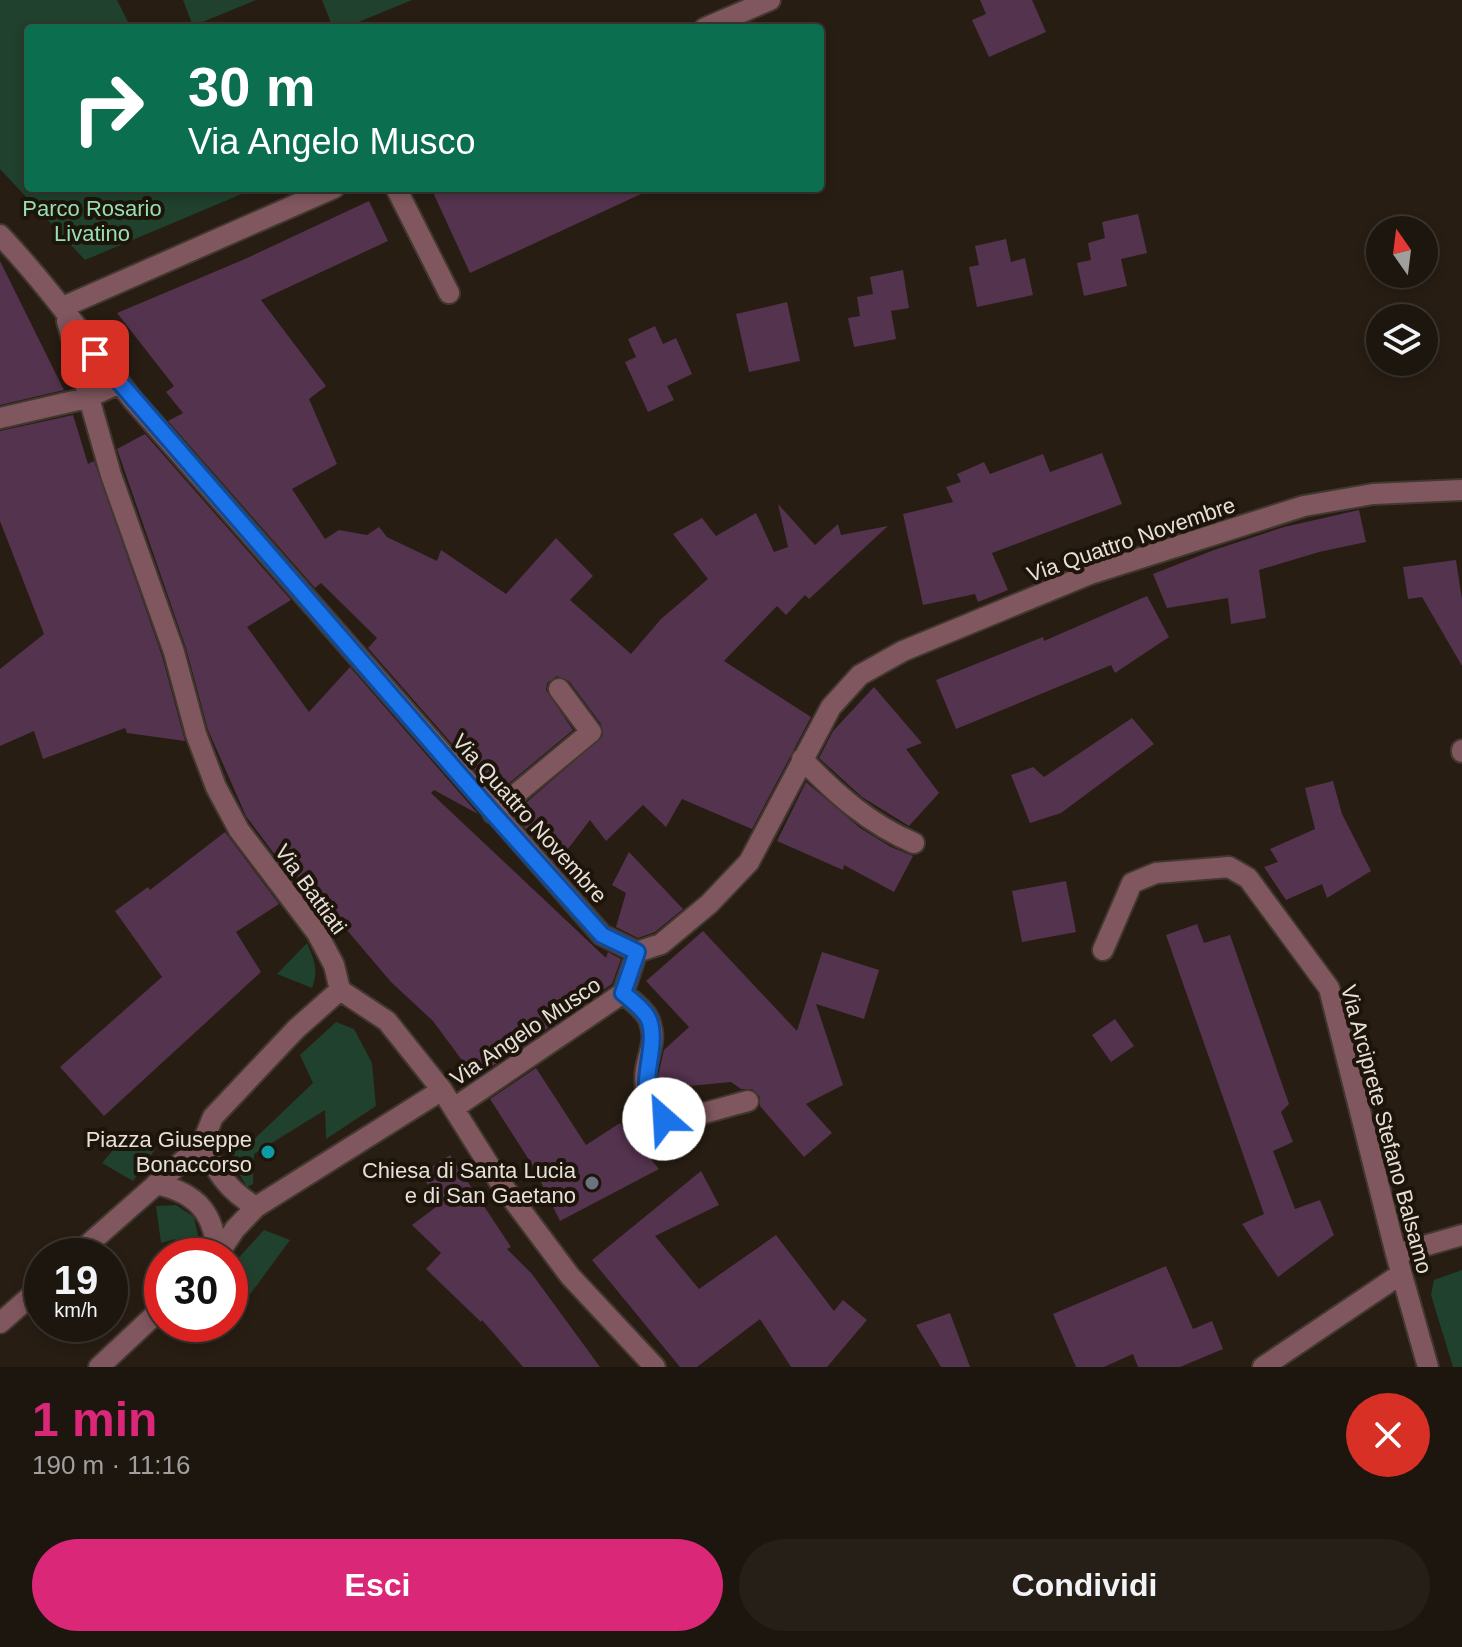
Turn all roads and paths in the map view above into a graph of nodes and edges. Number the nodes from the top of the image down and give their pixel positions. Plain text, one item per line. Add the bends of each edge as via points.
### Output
1 (770, 0) edge
2 (714, 24) edge
3 (325, 192) edge
4 (398, 192) edge
5 (0, 235) edge
6 (449, 293) dead end
7 (63, 307) junction
8 (120, 383) junction
9 (87, 398) junction
10 (0, 418) edge
11 (1462, 490) edge
12 (559, 689) dead end
13 (802, 759) junction
14 (493, 813) junction
15 (914, 843) dead end
16 (1103, 950) dead end
17 (637, 952) junction
18 (340, 990) junction
19 (623, 993) junction
20 (442, 1090) junction
21 (748, 1101) dead end
22 (454, 1108) junction
23 (202, 1144) junction
24 (156, 1184) junction
25 (256, 1207) junction
26 (1462, 1235) edge
27 (95, 1238) edge
28 (216, 1238) edge
29 (229, 1238) edge
30 (1398, 1264) junction
31 (24, 1302) edge
32 (0, 1323) edge
33 (144, 1325) edge
34 (99, 1367) edge
35 (655, 1367) edge
36 (1263, 1367) edge
37 (1428, 1367) edge

1 - 2 street
3 - 7 street
4 - 6 street
5 - 7 street, Via Quattro Novembre
7 - 8 street, Via Quattro Novembre
7 - 9 street, Via Battiati
8 - 9 street
8 - 14 street, Via Quattro Novembre
9 - 10 street
9 - 18 street, Via Battiati via 216,787 239,830 317,933
11 - 13 street, Via Quattro Novembre via 1373,494 1304,506 1090,574 903,651 860,675 831,707
12 - 14 street via 591,732
13 - 15 street via 870,821
13 - 17 street, Via Quattro Novembre via 749,862 661,944
14 - 17 street, Via Quattro Novembre via 602,935
16 - 30 street, Via Arciprete Stefano Balsamo via 1132,883 1156,873 1229,867 1248,878 1329,988
17 - 19 street, Via Angelo Musco
18 - 20 street via 387,1021
18 - 23 street via 213,1117
19 - 21 street, Via Angelo Musco via 648,1018 653,1048 646,1069 653,1113 664,1119 683,1117
19 - 22 street, Via Angelo Musco
20 - 22 street
20 - 25 street
22 - 35 street via 499,1181 570,1276
23 - 24 street
23 - 25 street via 222,1181
24 - 27 street
24 - 28 street via 194,1199 208,1215
25 - 29 street
26 - 30 street
30 - 36 street
30 - 37 street, Via Arciprete Stefano Balsamo
31 - 32 street
33 - 34 street

